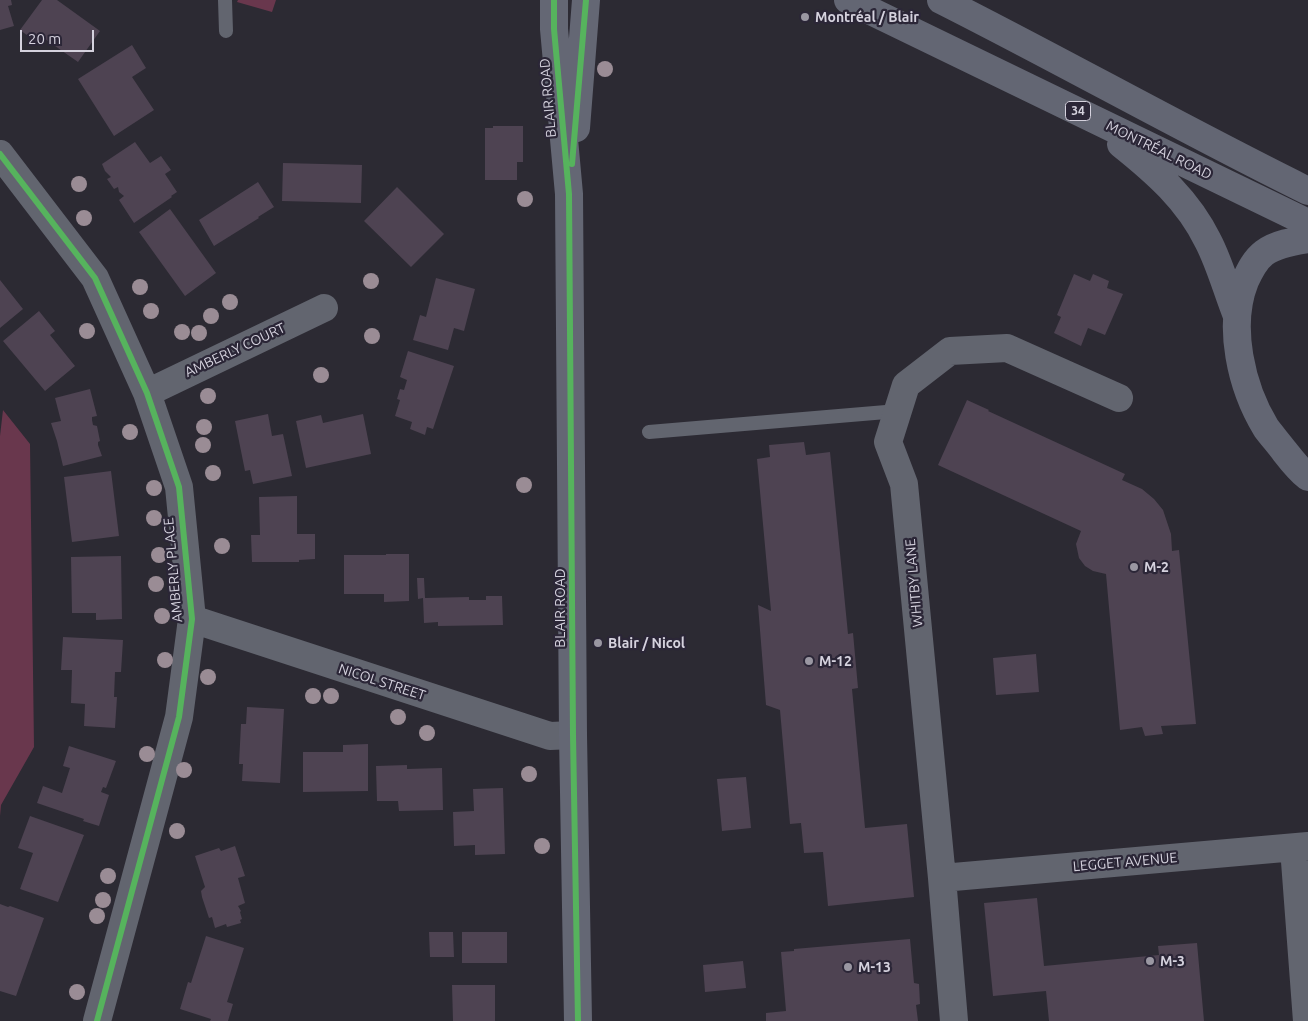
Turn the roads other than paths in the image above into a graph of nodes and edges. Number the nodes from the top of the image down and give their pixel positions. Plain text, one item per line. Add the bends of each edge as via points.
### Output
1 (225, 0) edge
2 (554, 0) edge
3 (586, 0) edge
4 (848, 0) edge
5 (941, 0) edge
6 (226, 31) dead end
7 (1081, 112) junction
8 (0, 154) edge
9 (1308, 191) edge
10 (569, 194) junction
11 (1308, 223) edge
12 (1308, 240) edge
13 (324, 308) dead end
14 (1237, 316) junction
15 (147, 393) junction
16 (1119, 398) dead end
17 (898, 411) junction
18 (650, 432) dead end
19 (1308, 478) edge
20 (192, 619) junction
21 (573, 734) junction
22 (1301, 847) edge
23 (942, 878) junction
24 (97, 1021) edge
25 (578, 1021) edge
26 (954, 1021) edge
27 (1307, 1021) edge

1 - 6 lane
2 - 10 street, BLAIR ROAD
3 - 10 street, BLAIR ROAD
4 - 7 main road, MONTRÉAL ROAD / 34
5 - 9 main road
7 - 11 main road, MONTRÉAL ROAD / 34
7 - 14 main road via 1163,179 1184,203 1209,242
8 - 15 street, AMBERLY PLACE via 95,278
10 - 21 street, BLAIR ROAD
12 - 14 main road via 1290,242 1267,251 1254,263 1241,290
13 - 15 street, AMBERLY COURT
14 - 19 main road via 1244,377 1256,409 1278,443
15 - 20 street, AMBERLY PLACE via 179,488
16 - 17 street, WHITBY LANE via 1007,348 950,351 906,385
17 - 18 lane
17 - 23 street, WHITBY LANE via 888,442 904,484
20 - 21 street, NICOL STREET via 550,736
20 - 24 street, AMBERLY PLACE via 179,717
21 - 25 street, BLAIR ROAD
22 - 23 street, LEGGET AVENUE
22 - 27 street
23 - 26 street, WHITBY LANE

